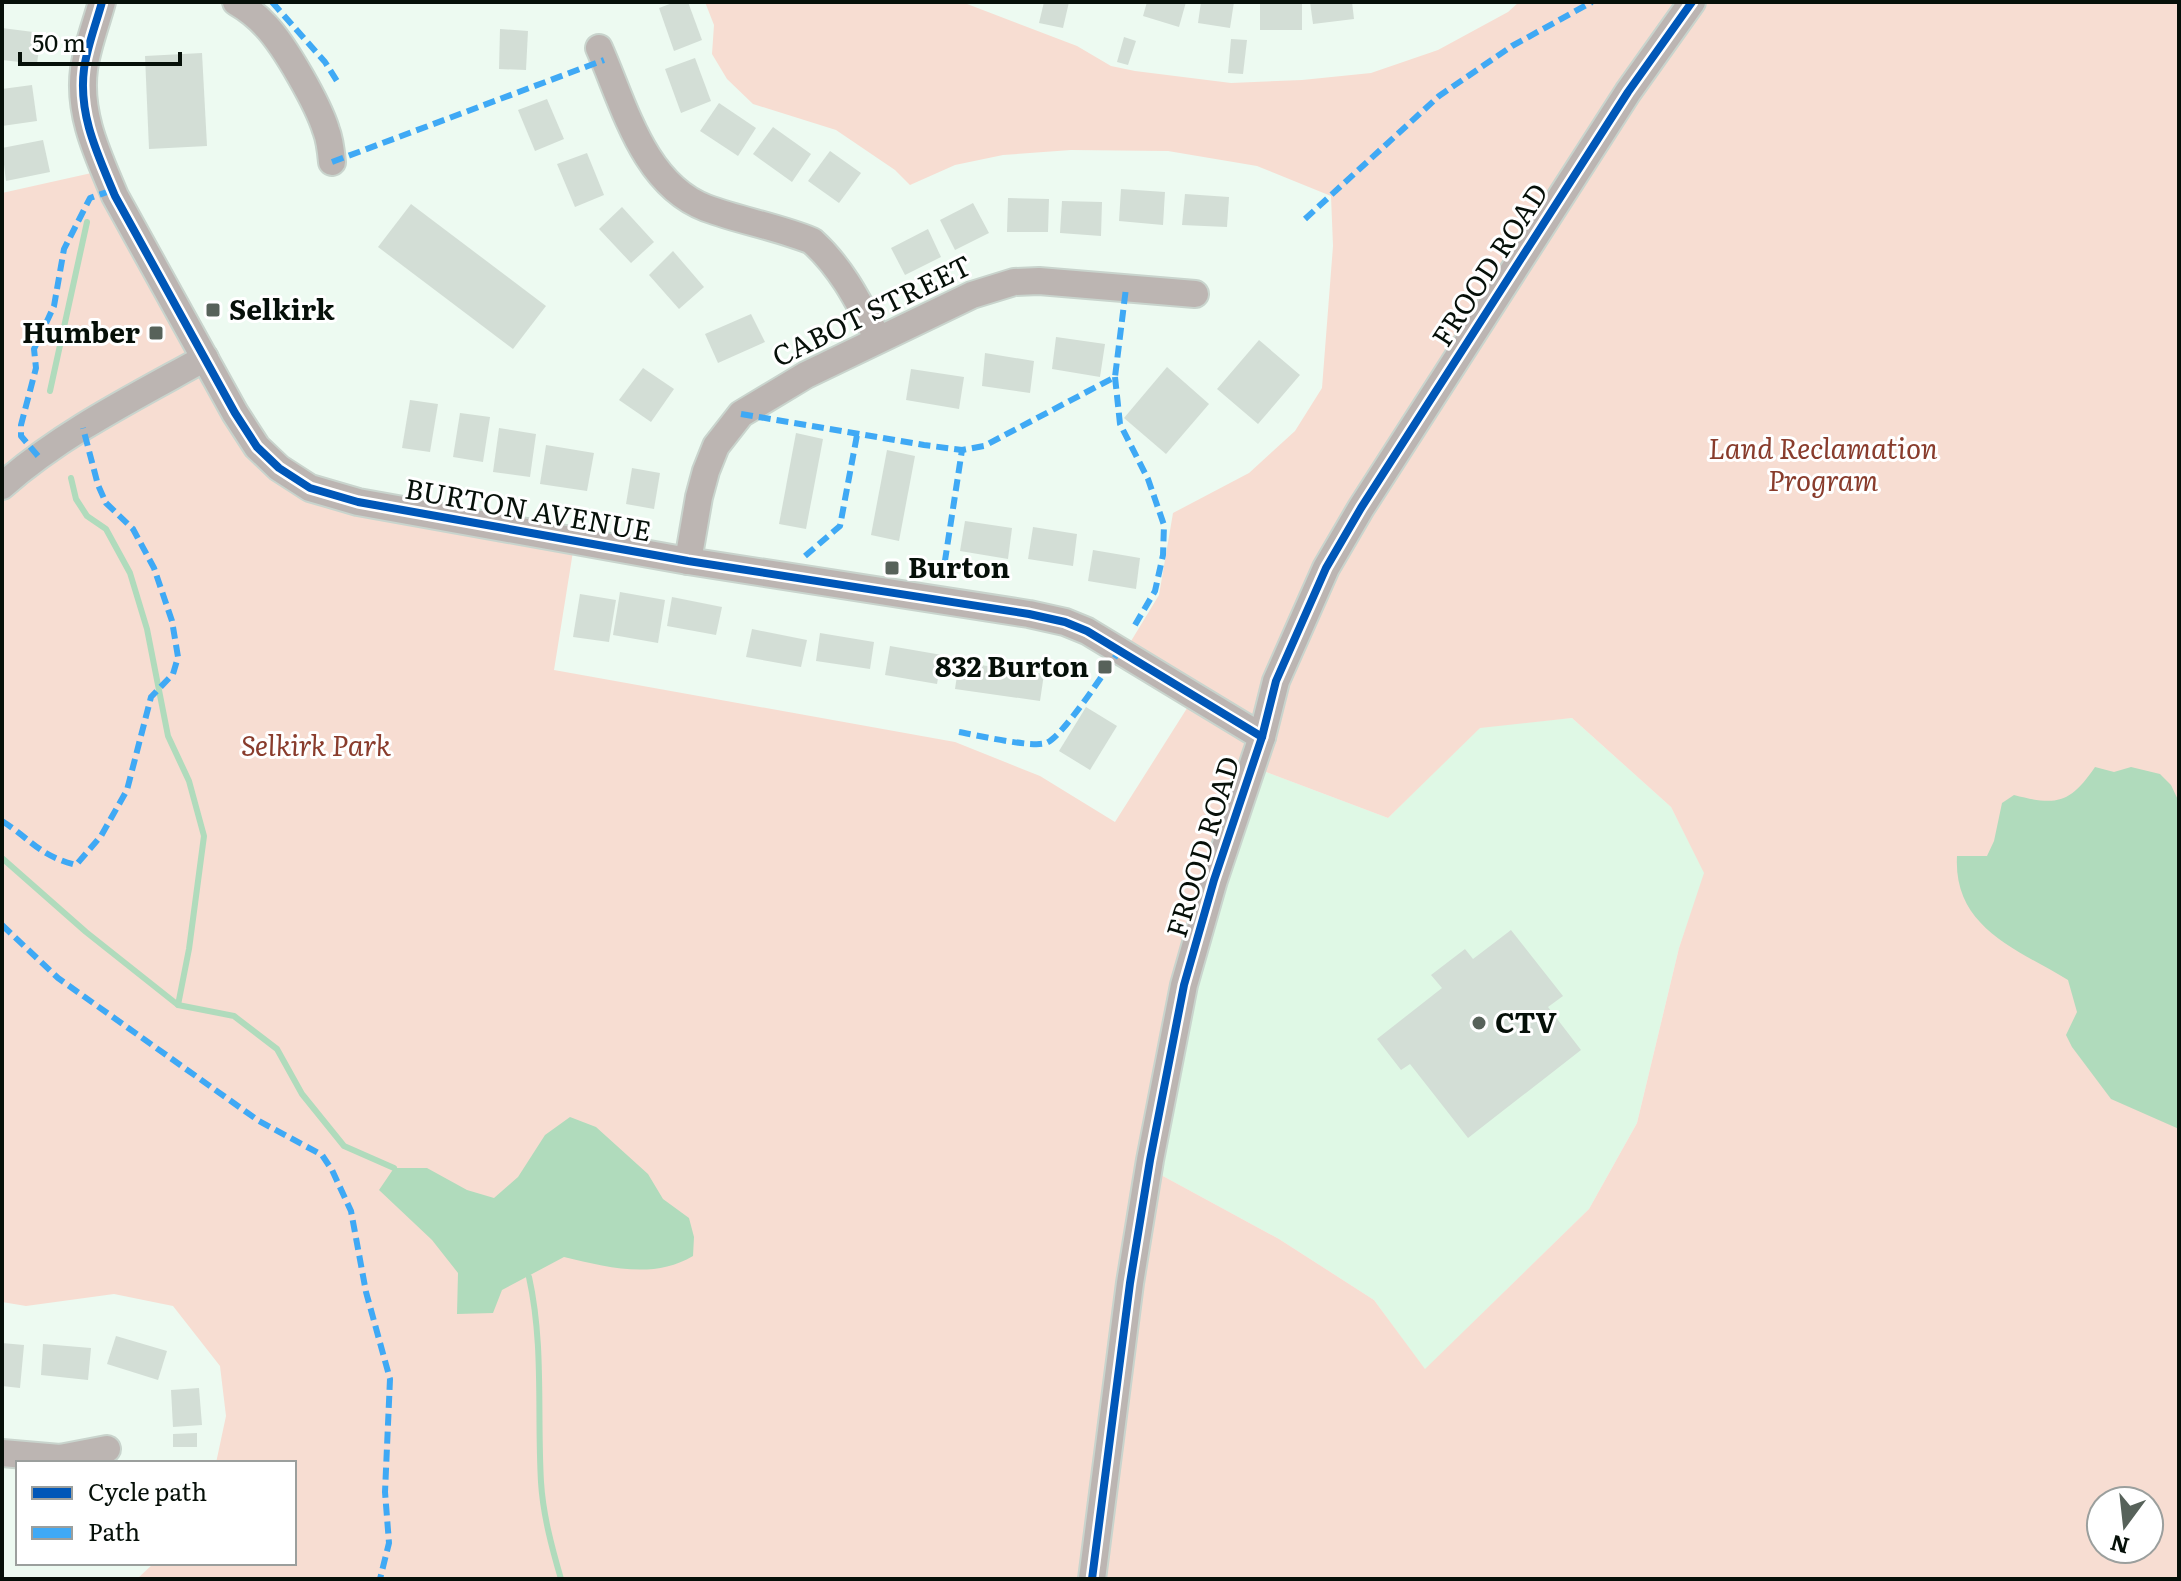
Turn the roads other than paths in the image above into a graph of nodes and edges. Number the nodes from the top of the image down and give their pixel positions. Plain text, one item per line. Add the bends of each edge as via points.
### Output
1 (102, 2) edge
2 (236, 2) edge
3 (1692, 2) edge
4 (599, 48) dead end
5 (332, 162) dead end
6 (1195, 294) dead end
7 (878, 339) junction
8 (205, 358) junction
9 (2, 486) edge
10 (688, 561) junction
11 (1262, 737) junction
12 (107, 1449) dead end
13 (2, 1453) edge
14 (1092, 1579) edge

1 - 8 street, BURTON AVENUE via 84,69 88,131 115,196
2 - 5 street via 269,28 290,61 320,113
3 - 11 street, FROOD ROAD via 1530,241 1333,556 1276,681
4 - 7 street via 638,139 669,184 705,208 812,241 849,283
6 - 7 street, CABOT STREET via 1014,282 972,295
7 - 10 street, CABOT STREET via 766,398 728,428 702,484
8 - 9 street via 60,442
8 - 10 street, BURTON AVENUE via 257,447 310,488 358,502
10 - 11 street, BURTON AVENUE via 1065,622
11 - 14 street, FROOD ROAD via 1184,985 1130,1283
12 - 13 street via 60,1458

